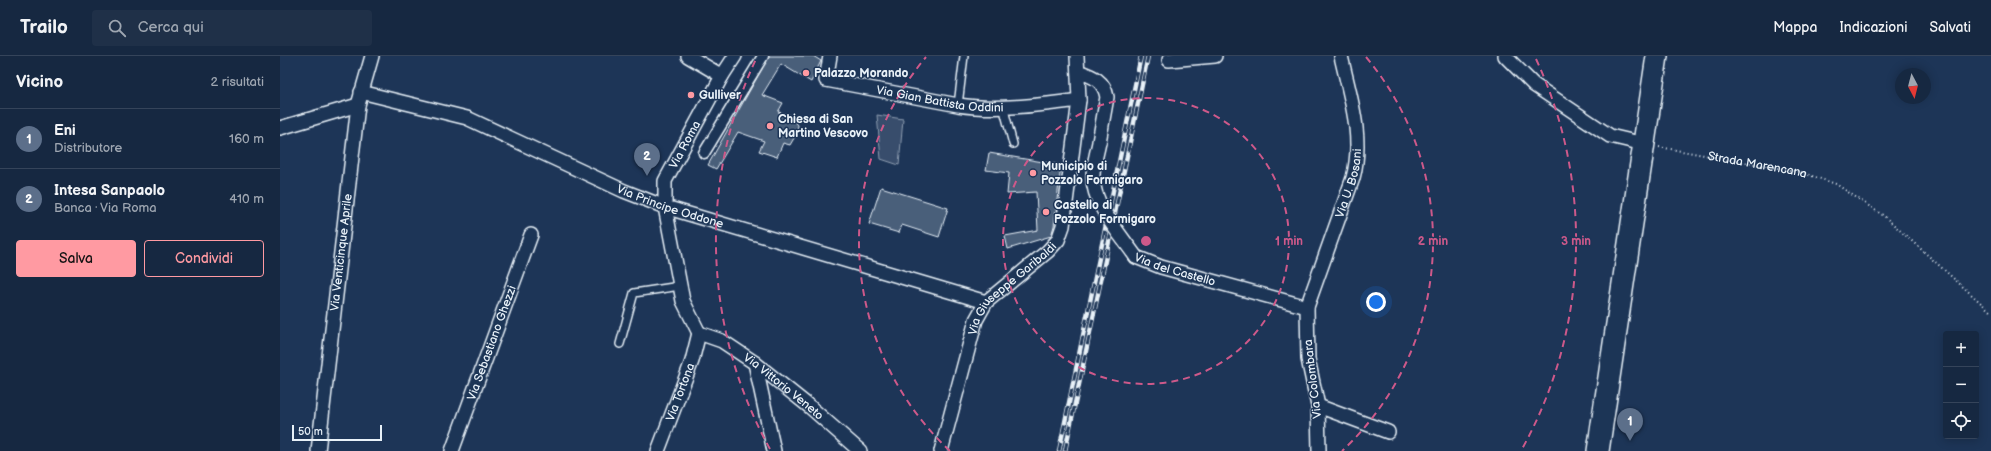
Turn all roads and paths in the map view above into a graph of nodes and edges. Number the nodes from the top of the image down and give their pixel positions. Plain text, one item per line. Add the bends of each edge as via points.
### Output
1 (372, 56) edge
2 (688, 56) edge
3 (735, 56) edge
4 (763, 56) edge
5 (830, 56) edge
6 (964, 56) edge
7 (1077, 56) edge
8 (1214, 56) edge
9 (1341, 56) edge
10 (1505, 56) edge
11 (1657, 56) edge
12 (1169, 60) dead end
13 (1078, 71) junction
14 (722, 76) junction
15 (361, 92) junction
16 (1079, 100) junction
17 (358, 105) junction
18 (958, 105) junction
19 (1003, 106) junction
20 (280, 128) edge
21 (1013, 144) dead end
22 (1644, 144) junction
23 (704, 153) dead end
24 (665, 207) junction
25 (531, 234) dead end
26 (680, 286) junction
27 (986, 302) junction
28 (1307, 307) junction
29 (1991, 312) edge
30 (699, 333) junction
31 (620, 344) dead end
32 (755, 364) junction
33 (1318, 406) junction
34 (1388, 432) dead end
35 (318, 451) edge
36 (452, 451) edge
37 (658, 451) edge
38 (774, 451) edge
39 (860, 451) edge
40 (941, 451) edge
41 (1319, 451) edge
42 (1598, 451) edge

1 - 15 street, Via Venticinque Aprile
2 - 14 street
3 - 14 street, Via Roma
4 - 23 street
5 - 18 street, Via Gian Battista Oddini via 826,80
6 - 18 lane
7 - 13 street, Via Giuseppe Garibaldi
8 - 12 street
9 - 28 street, Via U. Bosani via 1354,116 1357,162
10 - 22 street via 1534,85 1610,136
11 - 22 main road
13 - 16 street, Via Giuseppe Garibaldi
13 - 28 street, Via del Castello, bridge via 1092,76 1106,89 1107,97 1093,175 1096,195 1136,257 1161,267
14 - 24 street, Via Roma via 665,181
15 - 17 street, Via Venticinque Aprile
15 - 24 street, Via Principe Oddone via 466,118 624,191
16 - 19 street, Via Gian Battista Oddini via 1032,106
16 - 27 street, Via Giuseppe Garibaldi via 1063,226 1058,240
17 - 20 street
17 - 35 street, Via Venticinque Aprile
18 - 19 street, Via Gian Battista Oddini
19 - 21 lane
22 - 29 path, Strada Marencana via 1800,172 1836,184 1884,216
22 - 42 main road
24 - 26 street, Via Roma
24 - 27 street, Via Principe Oddone
25 - 36 street, Via Sebastiano Ghezzi
26 - 30 street, Via Roma via 683,301
26 - 31 lane via 634,293
27 - 40 street, Via Giuseppe Garibaldi via 976,320
28 - 33 street, Via Colombara via 1308,358
30 - 32 street, Via Vittorio Veneto via 722,341
30 - 37 street, Via Tortona via 692,360
32 - 38 street
32 - 39 street, Via Vittorio Veneto
33 - 34 street
33 - 41 street, Via Colombara

